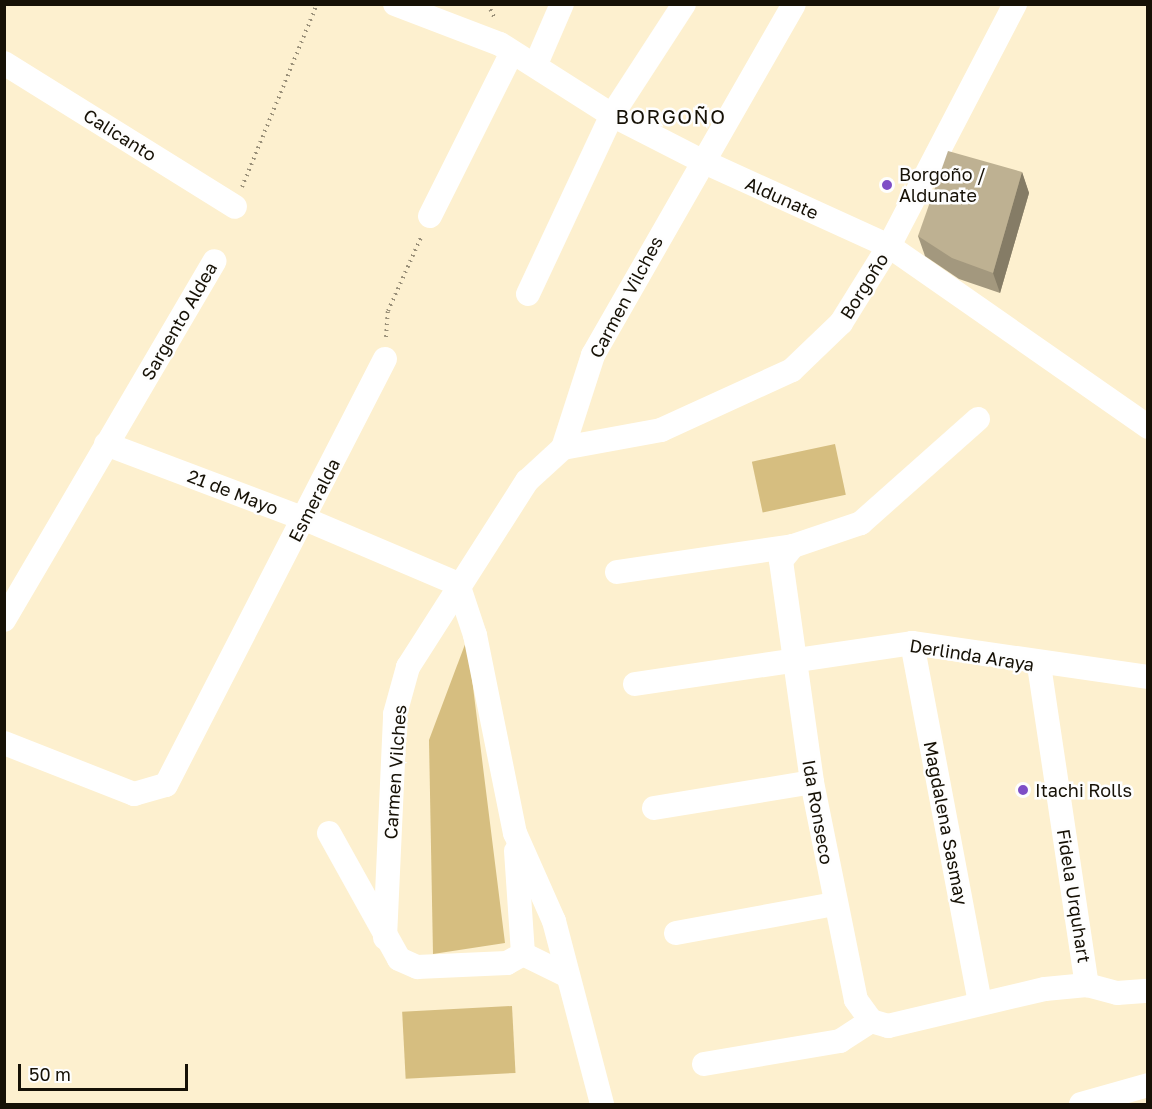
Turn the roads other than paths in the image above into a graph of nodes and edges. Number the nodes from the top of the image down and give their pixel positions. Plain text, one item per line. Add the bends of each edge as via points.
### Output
1 (395, 4) edge
2 (562, 4) edge
3 (684, 4) edge
4 (794, 4) edge
5 (1015, 4) edge
6 (512, 52) junction
7 (4, 63) edge
8 (536, 64) junction
9 (612, 115) junction
10 (700, 160) junction
11 (235, 207) road end
12 (430, 216) road end
13 (889, 246) junction
14 (215, 261) dead end
15 (528, 294) dead end
16 (385, 359) road end
17 (978, 419) dead end
18 (1148, 427) edge
19 (106, 444) junction
20 (562, 448) junction
21 (305, 519) junction
22 (793, 546) junction
23 (617, 572) dead end
24 (458, 585) junction
25 (4, 620) edge
26 (912, 643) junction
27 (797, 655) junction
28 (1039, 665) junction
29 (1148, 677) edge
30 (635, 684) dead end
31 (4, 743) edge
32 (812, 782) junction
33 (654, 808) dead end
34 (329, 833) dead end
35 (515, 833) junction
36 (834, 904) junction
37 (676, 933) dead end
38 (386, 938) junction
39 (523, 954) junction
40 (568, 976) junction
41 (1087, 985) junction
42 (1148, 991) edge
43 (980, 1003) junction
44 (871, 1021) junction
45 (704, 1064) dead end
46 (1148, 1085) edge
47 (1121, 1100) edge
48 (602, 1104) edge
49 (1081, 1104) edge

1 - 6 street, Aldunate
2 - 8 street
3 - 9 street
4 - 10 street, Carmen Vilches
5 - 13 street, Borgoño
6 - 8 street, Aldunate
6 - 12 street
7 - 11 street, Calicanto
8 - 9 street, Aldunate
9 - 10 street, Aldunate
9 - 15 street
10 - 13 street, Aldunate
10 - 20 street, Carmen Vilches via 593,355
13 - 18 street, Aldunate
13 - 20 street, Borgoño via 841,323 792,370 661,430
14 - 19 street, Sargento Aldea
16 - 21 street, Esmeralda
17 - 22 street via 861,523
19 - 21 street, 21 de Mayo
19 - 25 street, Sargento Aldea
20 - 24 street, Carmen Vilches via 527,481
21 - 24 street, 21 de Mayo
21 - 31 street, Esmeralda via 166,785 134,794
22 - 23 street
22 - 27 street, Ida Ronseco via 781,561
24 - 35 street via 475,635
24 - 38 street, Carmen Vilches via 408,667 395,714
26 - 27 street, Derlinda Araya
26 - 28 street, Derlinda Araya
26 - 43 street, Magdalena Sasmay
27 - 30 street, Derlinda Araya
27 - 32 street, Ida Ronseco
28 - 29 street, Derlinda Araya
28 - 41 street, Fidela Urquhart
32 - 33 street
32 - 36 street, Ida Ronseco
34 - 38 street via 359,880
35 - 39 street
35 - 40 street via 554,921
36 - 37 street
36 - 44 street, Ida Ronseco via 856,1000
38 - 39 street via 399,960 417,967 507,963
39 - 40 street
40 - 48 street
41 - 42 street via 1117,993
41 - 43 street
43 - 44 street via 897,1025
44 - 45 street via 840,1041
46 - 47 street
47 - 49 street

